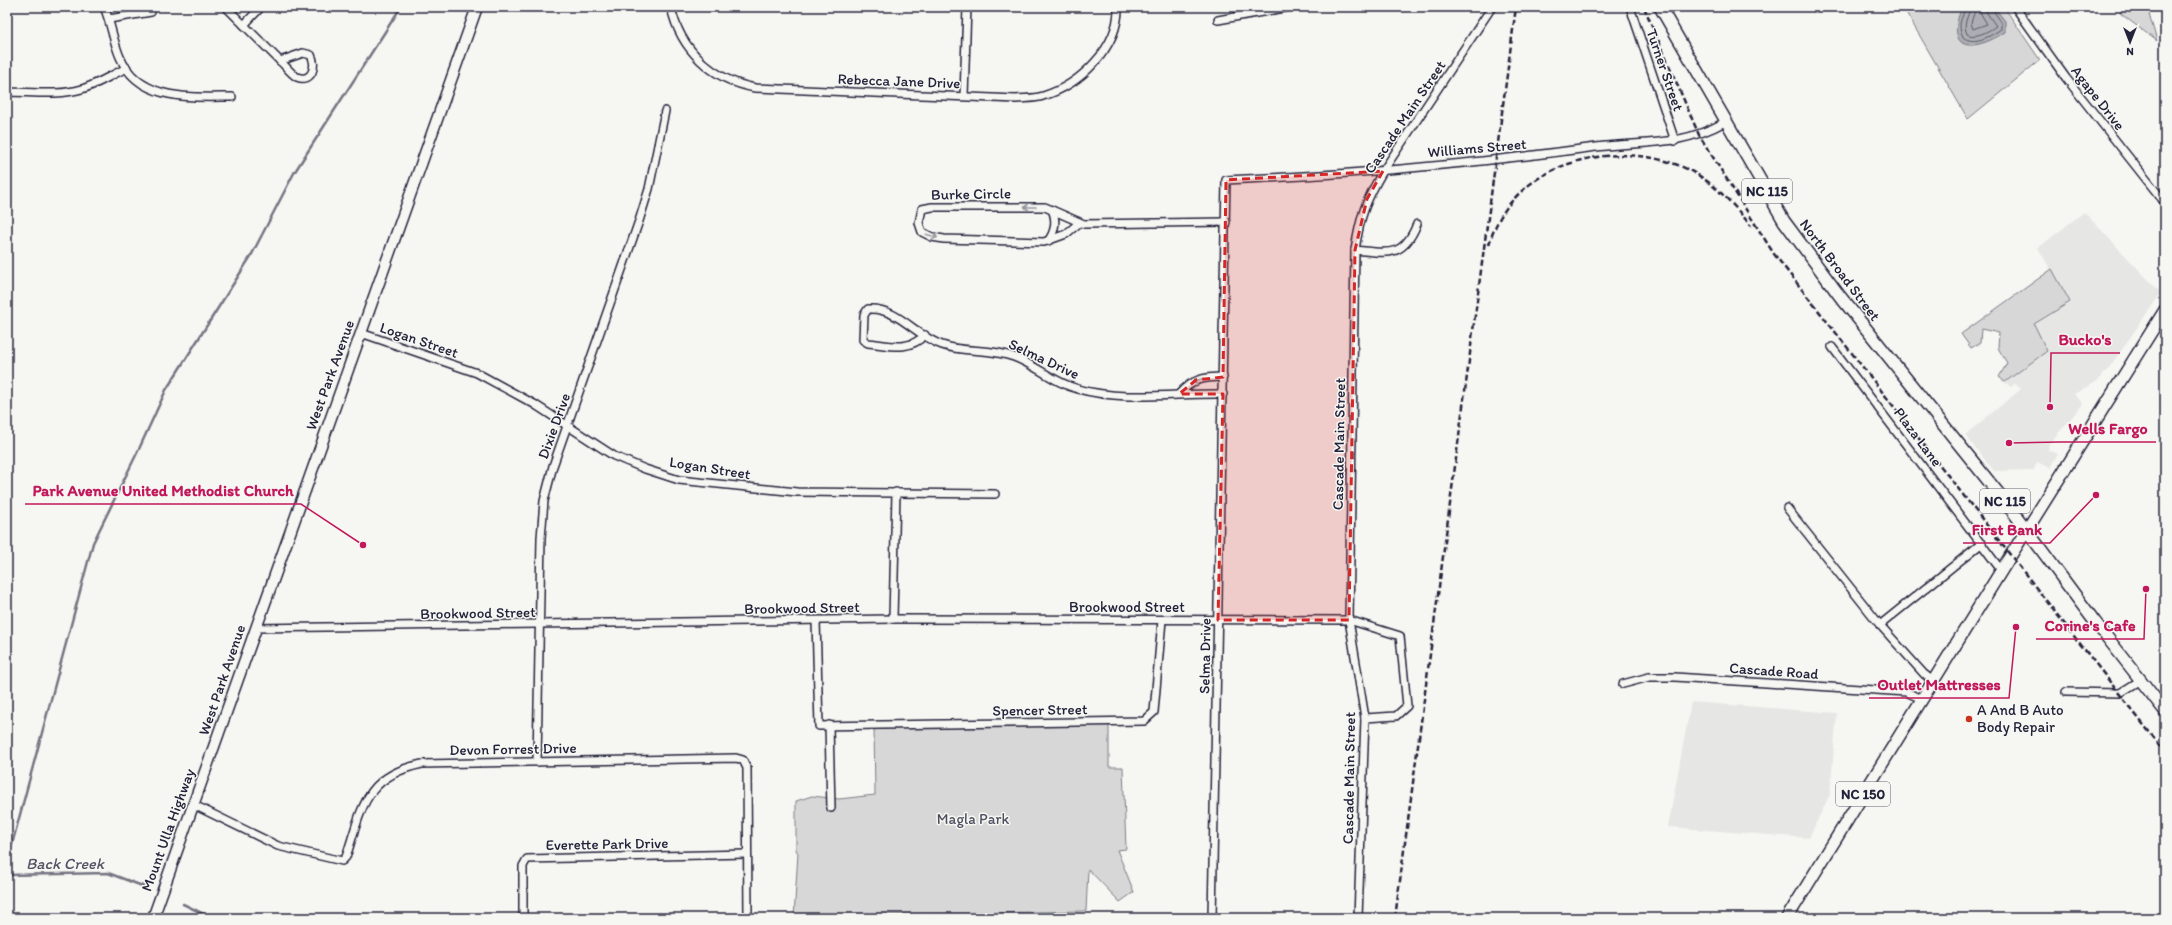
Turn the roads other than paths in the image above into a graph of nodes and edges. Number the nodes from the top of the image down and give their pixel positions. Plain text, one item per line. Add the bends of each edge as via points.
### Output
1 (104, 7) edge
2 (226, 7) edge
3 (261, 7) edge
4 (477, 7) edge
5 (671, 7) edge
6 (967, 7) edge
7 (1118, 7) edge
8 (1290, 7) edge
9 (1492, 7) edge
10 (1630, 7) edge
11 (1660, 7) edge
12 (2014, 7) edge
13 (151, 12) dead end
14 (109, 19) junction
15 (1218, 20) dead end
16 (244, 25) junction
17 (280, 61) junction
18 (126, 68) junction
19 (7, 92) edge
20 (964, 96) junction
21 (232, 97) dead end
22 (665, 111) dead end
23 (1725, 122) junction
24 (1675, 141) junction
25 (1383, 170) junction
26 (1226, 180) joint
27 (2165, 203) edge
28 (1052, 210) junction
29 (1226, 222) junction
30 (1080, 223) junction
31 (1417, 224) dead end
32 (1048, 241) junction
33 (1355, 250) junction
34 (2165, 310) edge
35 (360, 333) junction
36 (925, 335) junction
37 (1832, 347) dead end
38 (1223, 376) junction
39 (1179, 394) junction
40 (1223, 394) junction
41 (567, 426) junction
42 (896, 492) junction
43 (995, 494) dead end
44 (1787, 508) dead end
45 (2026, 530) junction
46 (1982, 544) junction
47 (2001, 570) junction
48 (893, 619) junction
49 (1162, 620) junction
50 (1218, 620) junction
51 (1349, 620) junction
52 (816, 621) junction
53 (1880, 624) junction
54 (539, 625) junction
55 (256, 628) junction
56 (2141, 680) junction
57 (1933, 681) junction
58 (1623, 684) dead end
59 (2066, 692) dead end
60 (1922, 699) junction
61 (2165, 711) edge
62 (1365, 718) junction
63 (829, 726) junction
64 (212, 752) joint
65 (537, 762) junction
66 (192, 804) junction
67 (831, 808) dead end
68 (747, 854) junction
69 (153, 918) edge
70 (523, 918) edge
71 (748, 918) edge
72 (1212, 918) edge
73 (1358, 918) edge
74 (1787, 918) edge

1 - 14 street
2 - 16 street
3 - 16 street
4 - 35 main road, West Park Avenue
5 - 20 street, Rebecca Jane Drive via 682,38 701,62 721,77 739,85 755,88
6 - 20 street
7 - 20 street, Rebecca Jane Drive via 1115,30 1105,50 1091,67 1069,83 1043,96 1016,99
8 - 15 street
9 - 25 street, Cascade Main Street
10 - 24 street, Turner Street
11 - 23 main road, North Broad Street / NC 115
12 - 27 street, Agape Drive via 2066,78
13 - 14 street
14 - 18 street via 120,58
16 - 17 street
17 - 17 street via 295,76 302,78 309,76 314,70 315,62 311,55 302,53
18 - 19 street via 80,90
18 - 21 street via 142,84 157,92 176,96
22 - 41 street, Dixie Drive via 649,190
23 - 24 street, Williams Street via 1699,135
23 - 45 main road, North Broad Street / NC 115 via 1784,221 1834,289
24 - 25 street, Williams Street via 1602,147 1495,161
25 - 26 street, Williams Street
25 - 33 street, Cascade Main Street via 1367,199
26 - 29 street, Selma Drive
28 - 30 street, Burke Circle
28 - 32 street via 1055,216 1054,226
28 -> 32 street, Burke Circle via 1045,207 932,207 922,209 919,214 920,229 932,238
29 - 30 street, Burke Circle
29 - 38 street, Selma Drive
30 - 32 street, Burke Circle via 1066,234
31 - 33 street via 1412,238 1396,251 1384,253
33 - 51 street, Cascade Main Street
34 - 45 main road, NC 150
35 - 41 street, Logan Street via 476,373 502,385
35 - 55 main road, West Park Avenue
36 - 36 street, Selma Drive via 879,308 868,309 864,315 862,340 868,343 906,346 916,344
36 - 39 street, Selma Drive via 941,345 1001,352 1016,357 1060,383 1096,394
37 - 46 street, Plaza Lane
38 -> 39 street via 1196,380 1187,384
38 - 40 street, Selma Drive
39 - 40 street, Selma Drive
40 - 50 street, Selma Drive
41 - 42 street, Logan Street via 614,456 679,480 797,492
41 - 54 street, Dixie Drive via 544,502
42 - 43 street, Logan Street
42 - 48 street
44 - 53 street
45 - 47 main road, NC 150
45 - 56 main road, NC 115
46 - 47 street, Plaza Lane
46 - 53 street
47 - 57 main road, NC 150
48 - 49 street, Brookwood Street
48 - 52 street, Brookwood Street
49 - 50 street, Brookwood Street
49 - 63 street, Spencer Street via 1154,712 1144,721
50 - 51 street, Brookwood Street
50 - 72 street, Selma Drive
51 - 62 street, Cascade Main Street
51 - 62 street, Brookwood Street via 1400,636 1407,706 1396,716
52 - 54 street, Brookwood Street
52 - 63 street via 819,726
53 - 57 street
54 - 55 street, Brookwood Street
54 - 65 street, Dixie Drive
55 - 64 main road, West Park Avenue
56 - 59 street via 2120,693
56 - 61 main road, NC 115
57 - 60 main road, NC 150
58 - 60 street, Cascade Road via 1649,677 1675,677 1906,692
60 - 74 main road, NC 150
62 - 73 street, Cascade Main Street
63 - 67 street
64 - 66 main road, Mount Ulla Highway
65 - 66 street, Devon Forrest Drive via 422,764 402,768 388,775 377,784 364,802 346,858 342,861 278,846
65 - 68 street, Devon Forrest Drive via 736,758 742,760 747,768
66 - 69 main road, Mount Ulla Highway
68 - 70 street, Everette Park Drive via 527,859 523,866
68 - 71 street, Devon Forrest Drive

